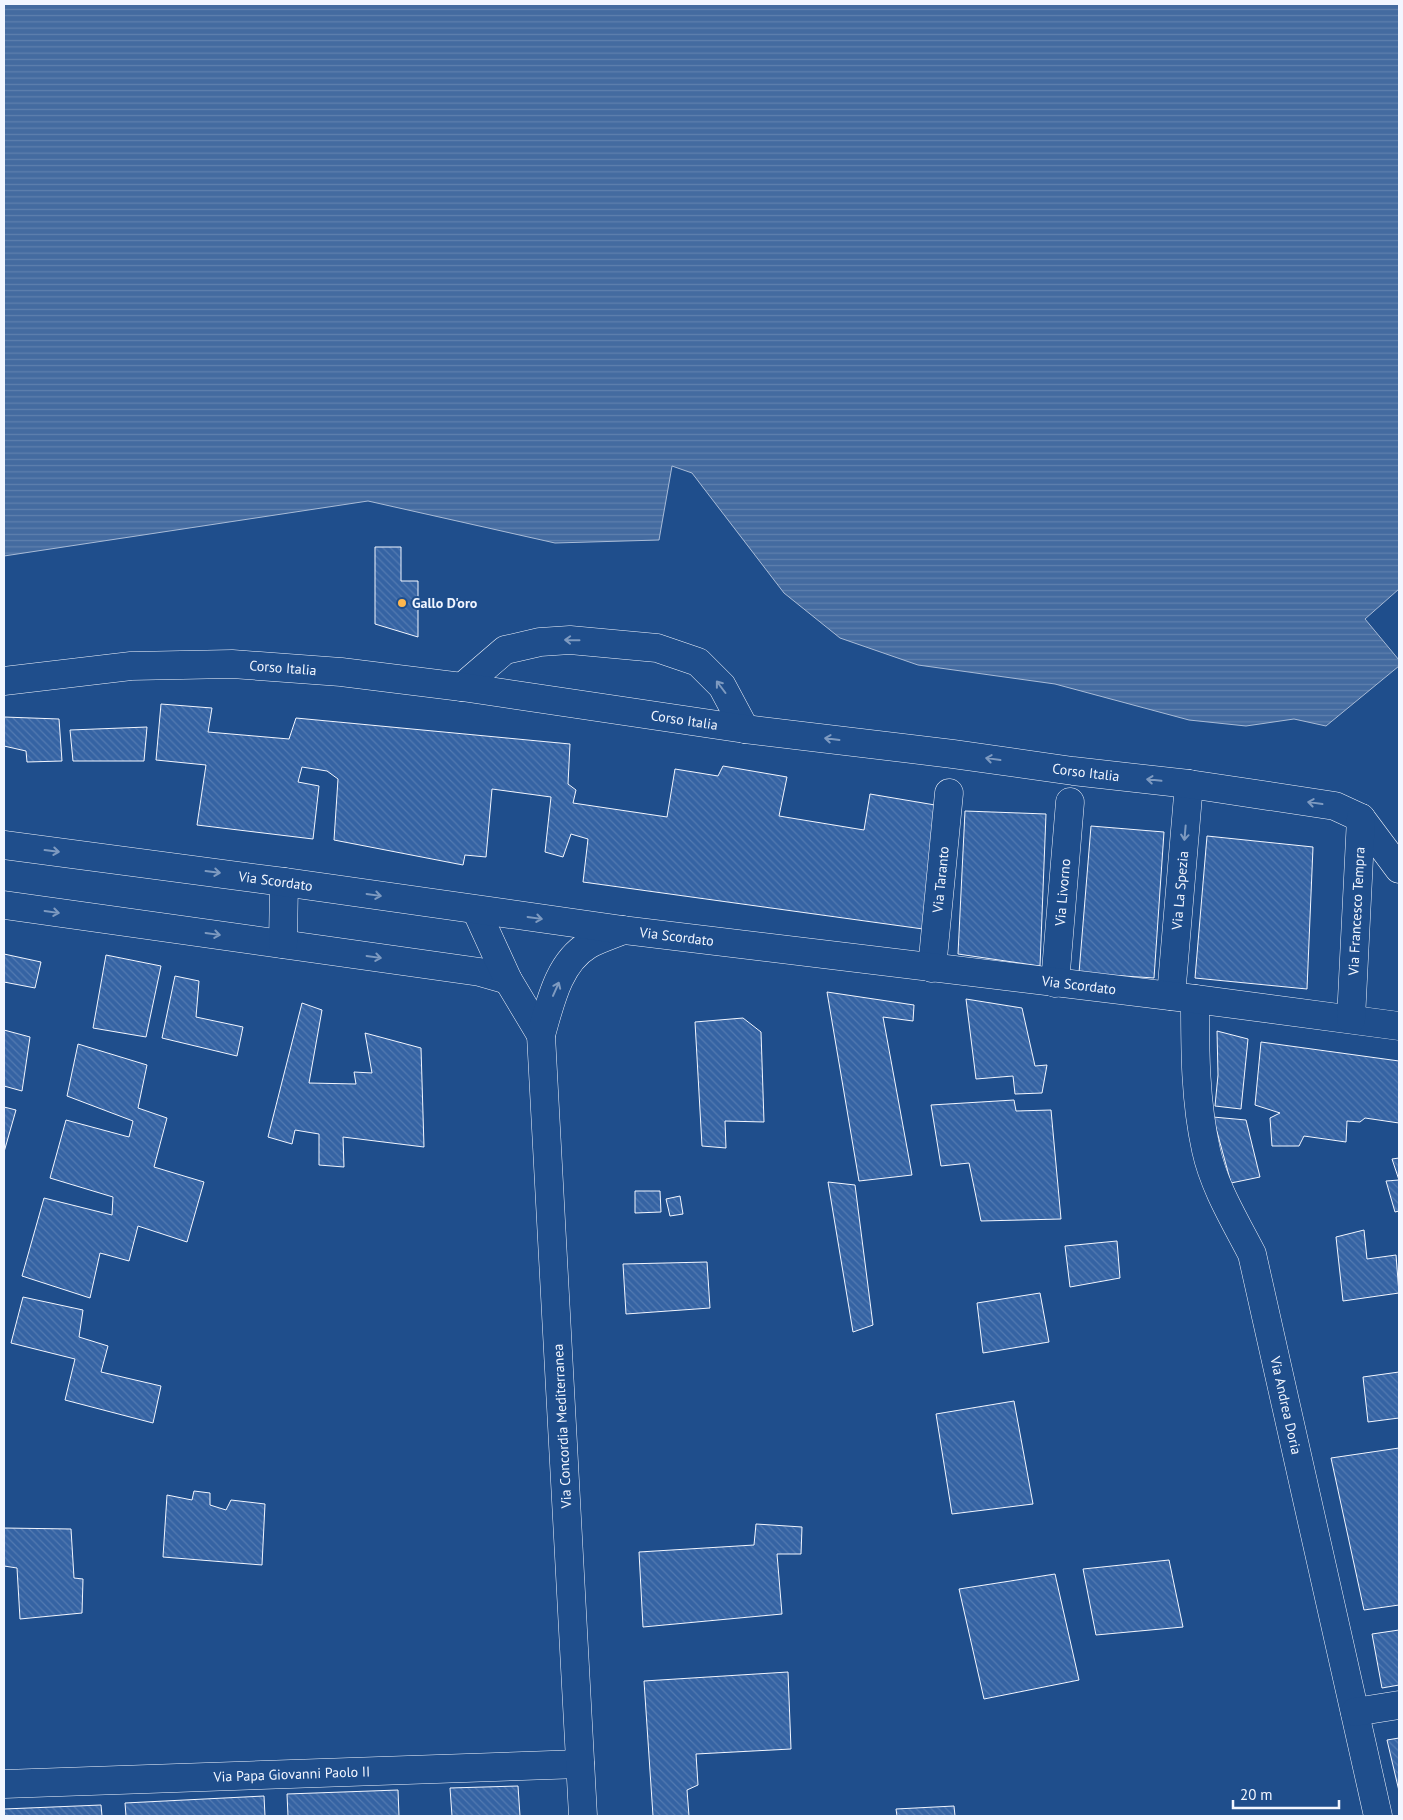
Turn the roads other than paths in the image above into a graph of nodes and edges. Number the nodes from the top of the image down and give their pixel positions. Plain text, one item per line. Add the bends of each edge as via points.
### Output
1 (4, 681) edge
2 (462, 687) junction
3 (745, 729) junction
4 (1189, 784) junction
5 (949, 793) dead end
6 (1070, 802) dead end
7 (1361, 818) junction
8 (4, 845) edge
9 (1399, 869) edge
10 (284, 882) junction
11 (4, 905) edge
12 (476, 910) junction
13 (623, 930) junction
14 (283, 944) junction
15 (932, 968) junction
16 (508, 980) junction
17 (1055, 983) junction
18 (1183, 998) junction
19 (1351, 1019) junction
20 (1399, 1026) edge
21 (541, 1036) junction
22 (1399, 1705) edge
23 (1355, 1712) junction
24 (580, 1764) junction
25 (4, 1784) edge
26 (583, 1816) edge
27 (1378, 1816) edge

1 - 2 street, Corso Italia via 131,666 232,664 340,672
2 - 3 street, Corso Italia
3 -> 2 street via 722,686 698,662 657,648 570,640 540,642 505,650
4 -> 3 street, Corso Italia
7 -> 4 street, Corso Italia via 1335,806
4 -> 18 street, Via La Spezia
5 - 15 street, Via Taranto
6 - 17 street, Via Livorno
7 - 9 street, Via Francesco Tempra
7 - 19 street, Via Francesco Tempra
8 -> 10 street, Via Scordato
10 -> 12 street, Via Scordato
10 - 14 street
11 -> 14 street
12 -> 13 street, Via Scordato
12 - 16 street
13 - 15 street, Via Scordato
21 -> 13 street via 552,998 567,964 587,945
14 -> 16 street via 480,972
15 - 17 street, Via Scordato
16 - 21 street
17 - 18 street, Via Scordato
18 - 19 street, Via Scordato
18 - 23 street, Via Andrea Doria via 1206,1151 1221,1194 1252,1254
19 - 20 street
21 - 24 street, Via Concordia Mediterranea
22 - 23 street
23 - 27 street, Via Andrea Doria
24 - 25 street, Via Papa Giovanni Paolo II
24 - 26 street, Via Concordia Mediterranea

